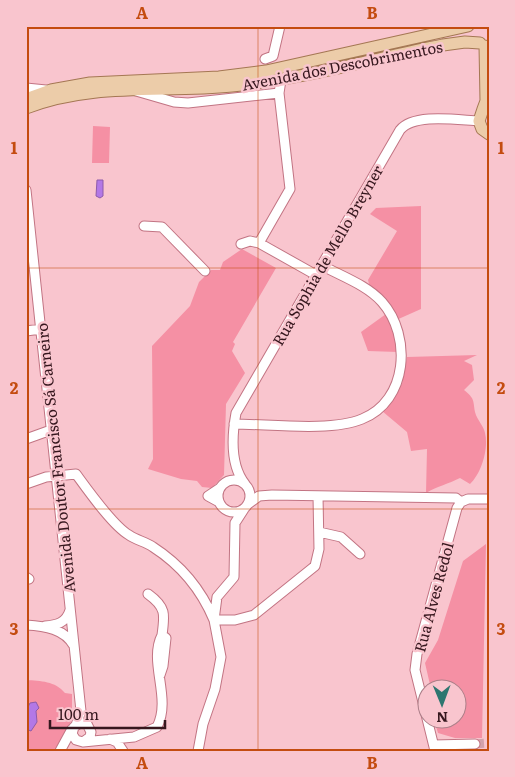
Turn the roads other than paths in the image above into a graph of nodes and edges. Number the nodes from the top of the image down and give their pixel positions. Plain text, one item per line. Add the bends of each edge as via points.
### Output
1 (280, 26) edge
2 (468, 26) edge
3 (475, 26) edge
4 (485, 46) edge
5 (265, 59) dead end
6 (281, 80) junction
7 (26, 88) edge
8 (51, 90) junction
9 (132, 90) junction
10 (279, 92) junction
11 (26, 99) edge
12 (486, 107) edge
13 (26, 108) edge
14 (479, 121) junction
15 (488, 135) edge
16 (26, 190) edge
17 (28, 222) edge
18 (144, 226) dead end
19 (259, 243) junction
20 (242, 244) dead end
21 (321, 265) junction
22 (205, 271) dead end
23 (316, 275) junction
24 (41, 330) junction
25 (26, 331) edge
26 (234, 424) junction
27 (51, 430) junction
28 (26, 438) edge
29 (235, 458) junction
30 (56, 475) junction
31 (26, 484) edge
32 (245, 484) junction
33 (223, 485) junction
34 (272, 495) junction
35 (318, 496) junction
36 (489, 499) edge
37 (461, 502) junction
38 (221, 505) junction
39 (246, 506) junction
40 (234, 523) junction
41 (318, 532) junction
42 (360, 554) dead end
43 (148, 594) dead end
44 (70, 607) junction
45 (214, 620) junction
46 (26, 625) edge
47 (40, 626) junction
48 (74, 646) junction
49 (74, 727) junction
50 (91, 728) junction
51 (128, 737) junction
52 (109, 738) junction
53 (81, 742) junction
54 (475, 744) tunnel mouth
55 (434, 748) edge
56 (123, 750) edge
57 (60, 751) edge
58 (198, 751) edge

1 - 5 street via 273,56
2 - 8 main road, Avenida dos Descobrimentos via 259,72 90,83
3 - 4 main road via 475,34
4 - 6 main road, Avenida dos Descobrimentos via 465,42 443,45
4 - 12 main road
6 - 9 main road, Avenida dos Descobrimentos via 229,86
6 - 10 street
7 - 8 street
8 - 11 main road, Avenida dos Descobrimentos
9 - 10 street via 188,103
9 - 13 main road, Avenida dos Descobrimentos via 75,93
10 - 19 street via 290,189
12 - 14 main road
14 - 15 main road
14 - 21 street, Rua Sophia de Mello Breyner via 416,120 405,124
16 - 17 street, Avenida Doutor Francisco Sá Carneiro
17 - 24 street, Avenida Doutor Francisco Sá Carneiro
18 - 22 street via 162,227
19 - 20 street
19 - 23 street
21 - 23 street, Rua Sophia de Mello Breyner
21 - 26 street via 371,292 389,311 399,337 402,363 399,381 379,409 363,419 318,425
23 - 26 street, Rua Sophia de Mello Breyner via 236,412
24 - 25 street
24 - 27 street, Avenida Doutor Francisco Sá Carneiro
26 - 29 street, Rua Sophia de Mello Breyner
27 - 28 street
27 - 30 street, Avenida Doutor Francisco Sá Carneiro
29 - 32 street, Rua Sophia de Mello Breyner via 236,470
29 - 33 street, Rua Sophia de Mello Breyner via 233,470
30 - 31 street
30 - 44 street, Avenida Doutor Francisco Sá Carneiro
30 - 45 street via 76,474 128,535 152,546 182,568 206,601
32 - 33 street via 236,480
32 - 34 street via 256,492
32 - 39 street, Rua Sophia de Mello Breyner via 250,495
33 - 38 street, Rua Sophia de Mello Breyner via 208,496
34 - 35 street
34 - 39 street via 259,496
35 - 37 street via 456,498
35 - 41 street
36 - 37 street
37 - 55 street, Rua Alves Redol via 415,670
38 - 39 street via 234,512
38 - 40 street
39 - 40 street
40 - 45 street via 234,577 217,597
41 - 42 street via 341,537
41 - 45 street via 318,559 307,573 254,616
43 - 51 street via 160,602 164,616 162,635 166,638 164,666 160,675 164,709 157,727
44 - 47 street via 68,617 61,623
44 - 48 street, Avenida Doutor Francisco Sá Carneiro
45 - 58 street via 220,657
46 - 47 street
47 - 48 street via 64,634
48 - 49 street, Avenida Doutor Francisco Sá Carneiro via 81,711
49 - 50 street via 85,723
49 - 53 street via 73,737
49 - 57 street
50 - 52 street via 96,735
50 - 53 street via 90,737
51 - 52 street
51 - 56 street
52 - 53 street
52 - 56 street
53 - 57 street
54 - 55 street

